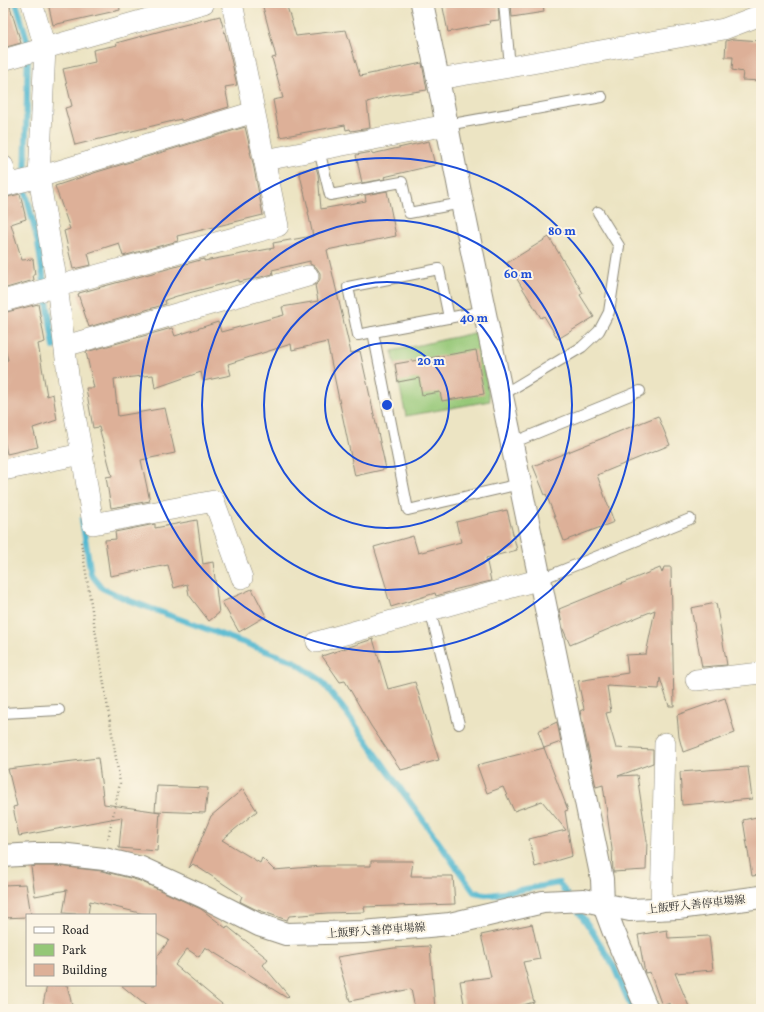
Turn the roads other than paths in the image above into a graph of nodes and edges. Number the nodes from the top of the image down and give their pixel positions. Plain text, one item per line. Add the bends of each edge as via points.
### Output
1 (32, 3) edge
2 (204, 3) edge
3 (232, 3) edge
4 (422, 3) edge
5 (504, 3) edge
6 (761, 15) edge
7 (45, 48) junction
8 (3, 60) edge
9 (510, 67) junction
10 (438, 79) junction
11 (602, 96) dead end
12 (254, 112) junction
13 (447, 125) junction
14 (319, 150) junction
15 (265, 160) junction
16 (39, 177) junction
17 (5, 179) edge
18 (462, 203) junction
19 (598, 212) dead end
20 (308, 276) dead end
21 (57, 285) junction
22 (3, 301) edge
23 (485, 311) junction
24 (449, 318) junction
25 (372, 332) junction
26 (65, 346) junction
27 (640, 391) dead end
28 (502, 395) junction
29 (512, 443) junction
30 (82, 454) junction
31 (3, 470) edge
32 (520, 484) junction
33 (690, 519) dead end
34 (242, 578) dead end
35 (540, 579) junction
36 (430, 610) junction
37 (317, 642) dead end
38 (761, 673) edge
39 (696, 680) dead end
40 (59, 710) dead end
41 (3, 713) edge
42 (459, 724) dead end
43 (665, 743) dead end
44 (3, 856) edge
45 (761, 897) edge
46 (603, 903) junction
47 (661, 909) junction
48 (647, 1009) edge

1 - 7 street
2 - 7 street
3 - 12 street
4 - 10 street
5 - 9 lane
6 - 9 street via 724,29
7 - 8 street
7 - 16 street
9 - 10 street
10 - 13 street
11 - 13 lane
12 - 15 street
12 - 16 street
13 - 14 street
13 - 18 street
14 - 15 street
14 - 18 lane via 330,195 402,182 408,213
15 - 21 street via 278,226
16 - 17 street
16 - 21 street
18 - 23 street
19 - 28 lane via 619,246 609,312 599,331 582,347
20 - 26 street
21 - 22 street
21 - 26 street
23 - 24 lane
23 - 28 street
24 - 25 lane
24 - 25 lane via 439,269 348,287 358,335
25 - 32 lane via 408,510
26 - 30 street
27 - 29 lane
28 - 29 street
29 - 32 street
30 - 31 street
30 - 34 street via 93,524 214,501
32 - 35 street
33 - 35 lane
35 - 36 street
35 - 46 street via 602,878
36 - 37 street
36 - 42 lane
38 - 39 street
40 - 41 lane
43 - 47 street
44 - 46 street, 上飯野入善停車場線 via 60,854 104,859 141,868 259,925 286,934 363,932 450,924 543,902 584,900
45 - 47 street, 上飯野入善停車場線
46 - 47 street, 上飯野入善停車場線 via 630,910
46 - 48 street

